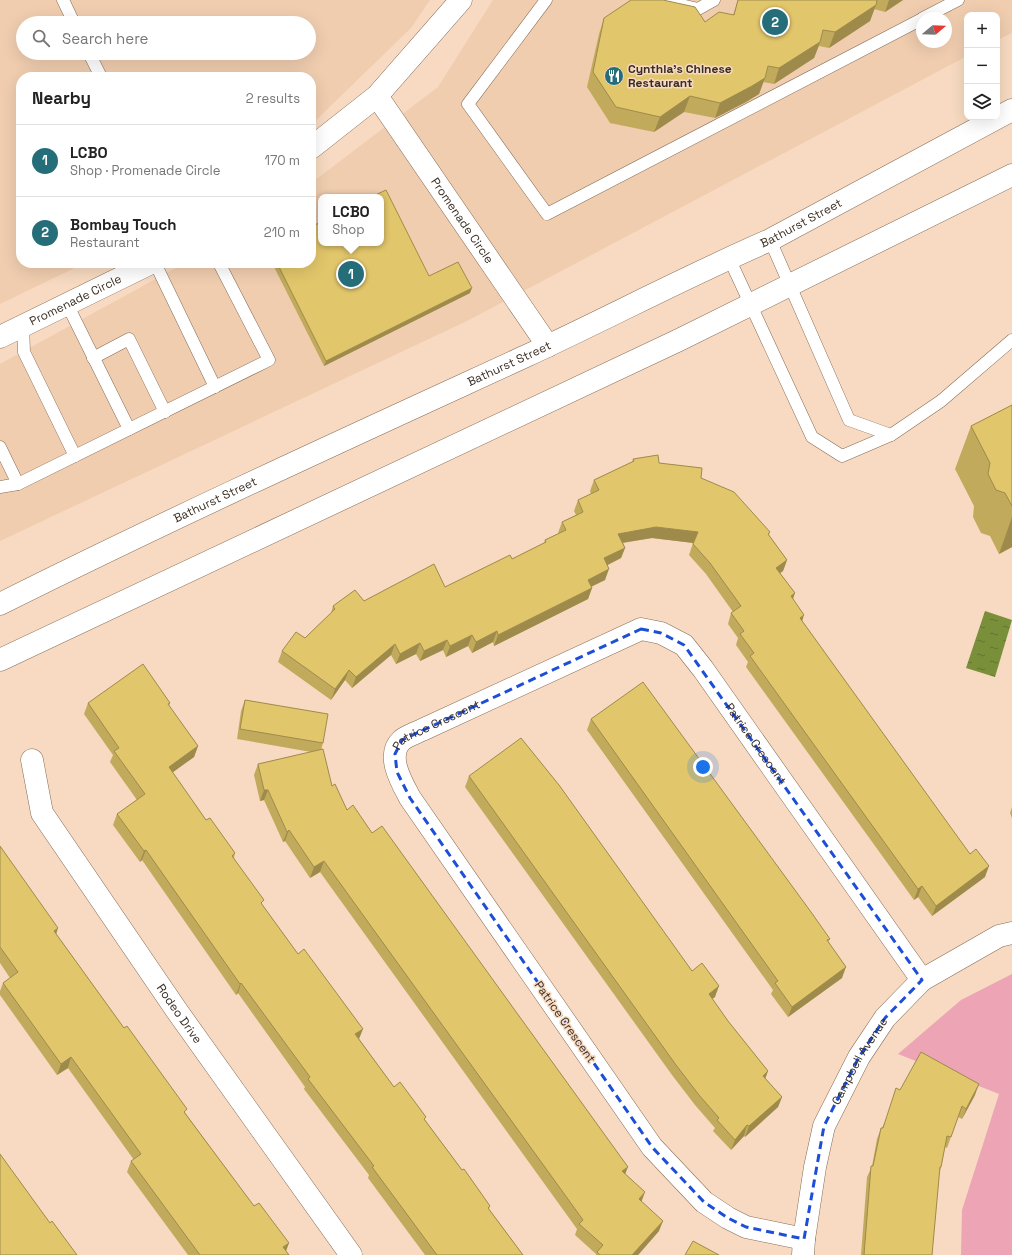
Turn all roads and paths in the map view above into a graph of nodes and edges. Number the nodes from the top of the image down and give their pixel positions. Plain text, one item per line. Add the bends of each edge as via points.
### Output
1 (63, 0) edge
2 (461, 0) edge
3 (546, 0) edge
4 (659, 0) edge
5 (714, 0) edge
6 (958, 0) edge
7 (935, 12) edge
8 (71, 16) edge
9 (916, 22) edge
10 (92, 60) edge
11 (98, 72) edge
12 (377, 96) junction
13 (1012, 110) edge
14 (316, 144) edge
15 (1012, 175) edge
16 (770, 240) junction
17 (729, 258) junction
18 (141, 268) edge
19 (157, 268) edge
20 (221, 268) edge
21 (788, 285) junction
22 (67, 304) junction
23 (750, 304) junction
24 (23, 325) junction
25 (0, 337) edge
26 (1012, 340) edge
27 (548, 346) junction
28 (93, 358) junction
29 (215, 387) junction
30 (165, 412) junction
31 (129, 429) junction
32 (891, 435) junction
33 (0, 447) edge
34 (75, 456) junction
35 (18, 484) junction
36 (0, 487) edge
37 (0, 604) edge
38 (0, 660) edge
39 (32, 760) dead end
40 (1012, 933) edge
41 (922, 980) junction
42 (804, 1247) edge
43 (351, 1255) edge

1 - 8 lane
2 - 12 street
3 - 9 lane via 468,104 547,214
4 - 5 lane via 698,9
6 - 7 lane
10 - 11 lane
12 - 14 street
12 - 27 street, Promenade Circle
13 - 16 street, Bathurst Street
15 - 21 street
16 - 17 street, Bathurst Street
16 - 21 lane
17 - 23 lane
17 - 27 street, Bathurst Street
18 - 22 street, Promenade Circle
19 - 29 lane
20 - 29 lane via 269,360
21 - 23 street
21 - 32 lane via 850,420
22 - 24 street, Promenade Circle
22 - 28 lane
23 - 32 lane via 812,437 842,456
23 - 38 street via 679,340
24 - 25 street, Promenade Circle
24 - 34 lane via 24,352
26 - 32 lane via 941,401
27 - 37 street, Bathurst Street via 132,538
28 - 30 lane via 129,339
28 - 31 lane
29 - 30 lane
30 - 31 lane
31 - 34 lane
33 - 35 lane
34 - 35 lane
35 - 36 lane
39 - 43 street, Rodeo Drive via 42,813
40 - 41 street, Campbell Avenue via 999,936
41 - 42 street, Campbell Avenue via 885,1018 859,1057 824,1126 815,1167
41 - 42 street, Patrice Crescent via 703,669 684,645 661,633 641,629 604,644 402,740 395,754 397,772 410,798 652,1147 704,1202 728,1218

